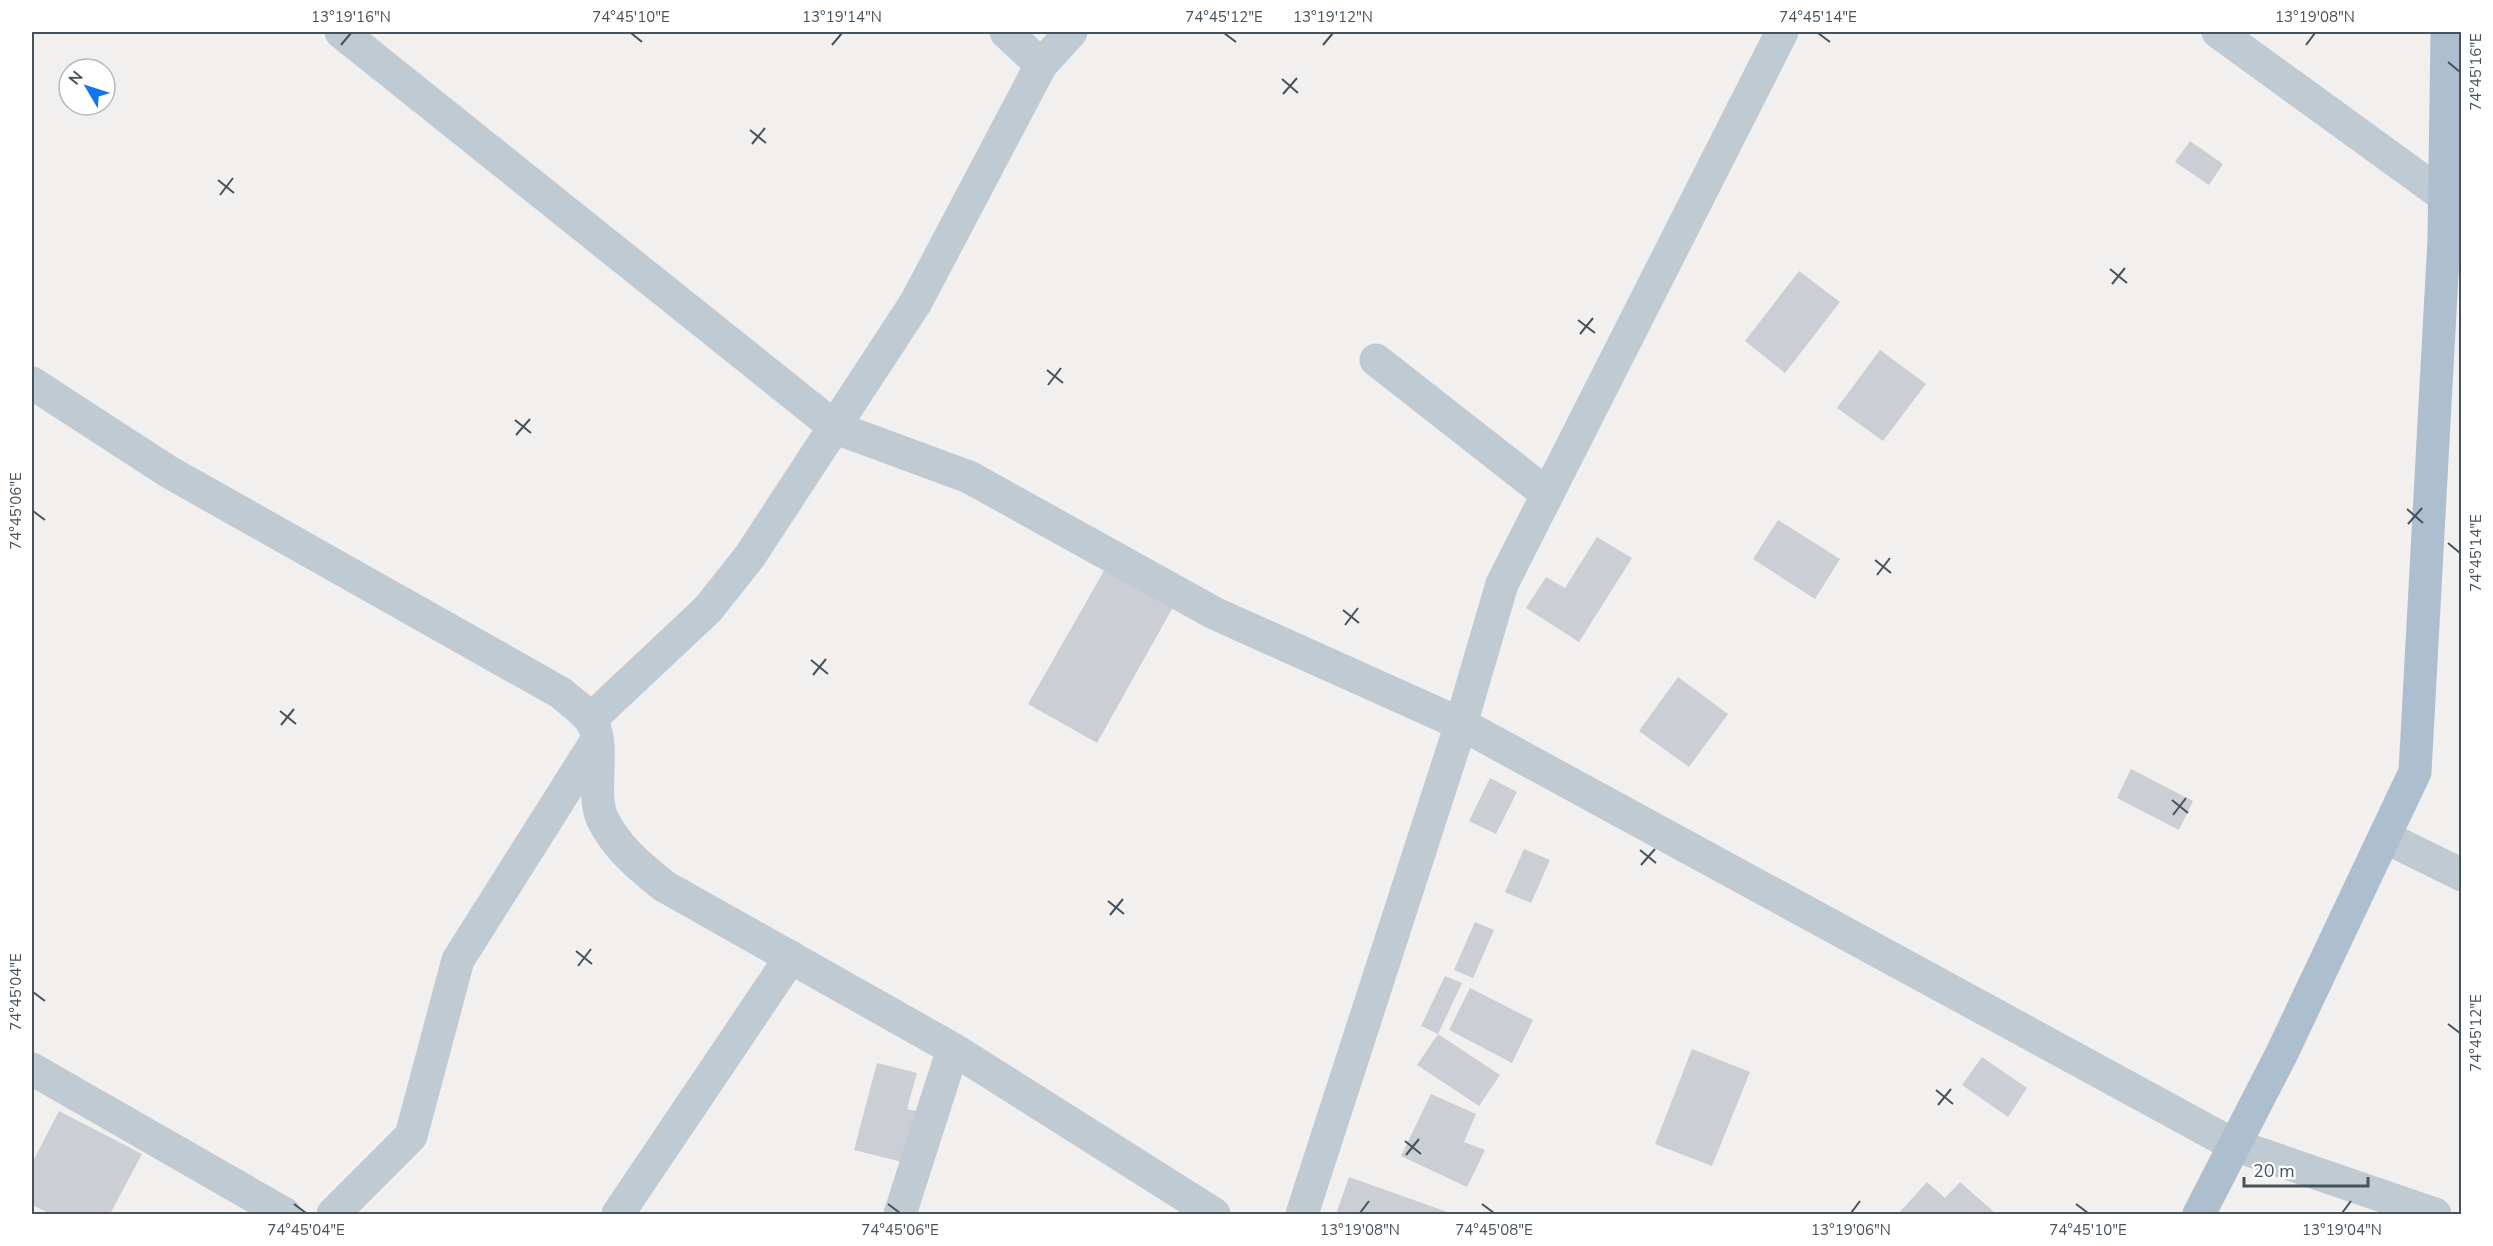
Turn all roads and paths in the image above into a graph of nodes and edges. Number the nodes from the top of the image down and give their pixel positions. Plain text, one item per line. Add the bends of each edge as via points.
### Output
1 (341, 32) edge
2 (1006, 32) edge
3 (1071, 32) edge
4 (1782, 32) edge
5 (2218, 32) edge
6 (2447, 32) edge
7 (1041, 65) junction
8 (2444, 196) junction
9 (1376, 360) dead end
10 (32, 383) edge
11 (836, 428) junction
12 (1547, 494) junction
13 (1461, 724) junction
14 (594, 729) junction
15 (2385, 837) junction
16 (2462, 875) edge
17 (791, 957) junction
18 (953, 1049) junction
19 (32, 1069) edge
20 (2234, 1145) junction
21 (285, 1215) edge
22 (333, 1215) edge
23 (618, 1215) edge
24 (900, 1215) edge
25 (1214, 1215) edge
26 (1302, 1215) edge
27 (2199, 1215) edge
28 (2435, 1215) edge

1 - 11 street
2 - 7 street
3 - 7 street
4 - 12 street
5 - 8 street
6 - 8 main road
7 - 11 street via 926,285
8 - 15 main road via 2415,772
9 - 12 street
10 - 14 street via 169,472 561,693
11 - 13 street via 969,477 1214,613
11 - 14 street via 750,556 708,609
12 - 13 street via 1502,584
13 - 20 street
13 - 26 street
14 - 17 street via 602,816 626,855 664,885
14 - 22 street via 458,960 411,1136
15 - 16 street
15 - 20 main road
17 - 18 street
17 - 23 street
18 - 24 street
18 - 25 street
19 - 21 street
20 - 27 main road
20 - 28 street

